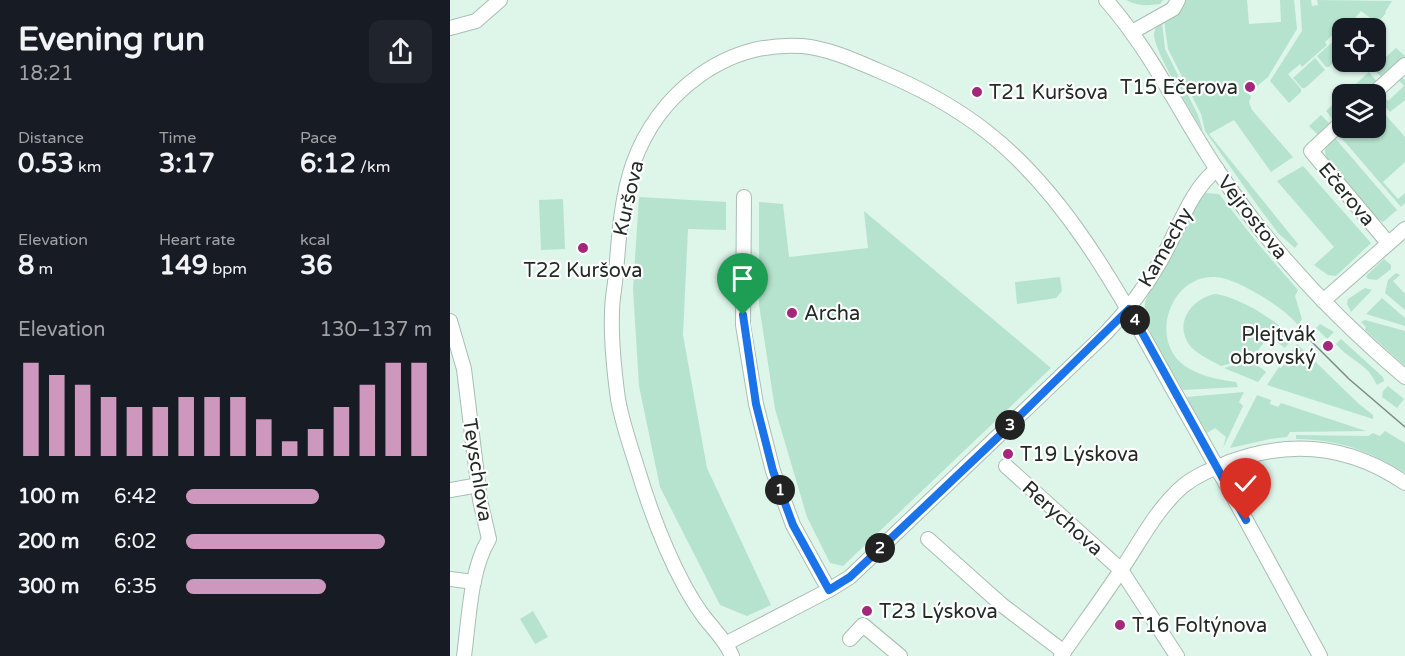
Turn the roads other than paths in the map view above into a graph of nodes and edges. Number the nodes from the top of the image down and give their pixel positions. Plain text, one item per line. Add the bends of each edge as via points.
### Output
1 (500, 0) edge
2 (1106, 0) edge
3 (1178, 0) edge
4 (450, 28) edge
5 (1132, 32) junction
6 (1405, 65) edge
7 (1384, 84) edge
8 (1332, 131) edge
9 (1217, 169) junction
10 (744, 197) dead end
11 (1405, 229) edge
12 (1389, 243) junction
13 (1323, 301) junction
14 (1129, 309) junction
15 (450, 321) edge
16 (1405, 377) edge
17 (1006, 466) dead end
18 (1218, 467) junction
19 (1405, 483) edge
20 (478, 485) junction
21 (450, 490) edge
22 (928, 539) dead end
23 (1121, 570) junction
24 (450, 579) edge
25 (474, 582) junction
26 (829, 590) junction
27 (850, 639) dead end
28 (730, 650) edge
29 (1063, 654) edge
30 (464, 656) edge
31 (900, 656) edge
32 (1177, 656) edge
33 (1320, 656) edge

1 - 4 street via 476,21
2 - 5 street, Vejrostova
3 - 5 street via 1173,9
5 - 9 street, Vejrostova
6 - 7 street
8 - 12 street, Ečerova via 1311,151
9 - 13 street, Vejrostova via 1254,220
9 - 14 street, Kamechy via 1195,193 1161,261
10 - 26 street via 743,325 756,404 773,471 793,525
11 - 12 street, Ečerova
12 - 13 street, Ečerova
13 - 16 street, Vejrostova
14 - 18 street, Kuršova
14 - 26 street, Kamechy via 850,577
14 - 28 street, Kuršova via 1082,236 1037,180 986,131 908,83 857,61 802,46 760,48 734,56 698,75 670,101 643,140 633,165 618,236 612,310 619,401 647,500 687,590
15 - 20 street, Teyschlova via 464,369
17 - 23 street, Rerychova
18 - 19 street, Rerychova via 1269,450 1318,450 1357,457
18 - 23 street, Rerychova via 1182,487 1161,510
18 - 33 street, Kuršova
20 - 21 street
20 - 25 street, Teyschlova via 489,540
22 - 29 street, Rerychova
23 - 29 street, Rerychova
23 - 32 street
24 - 25 street
25 - 30 street, Teyschlova
26 - 28 street, Kamechy
27 - 31 street via 863,625

